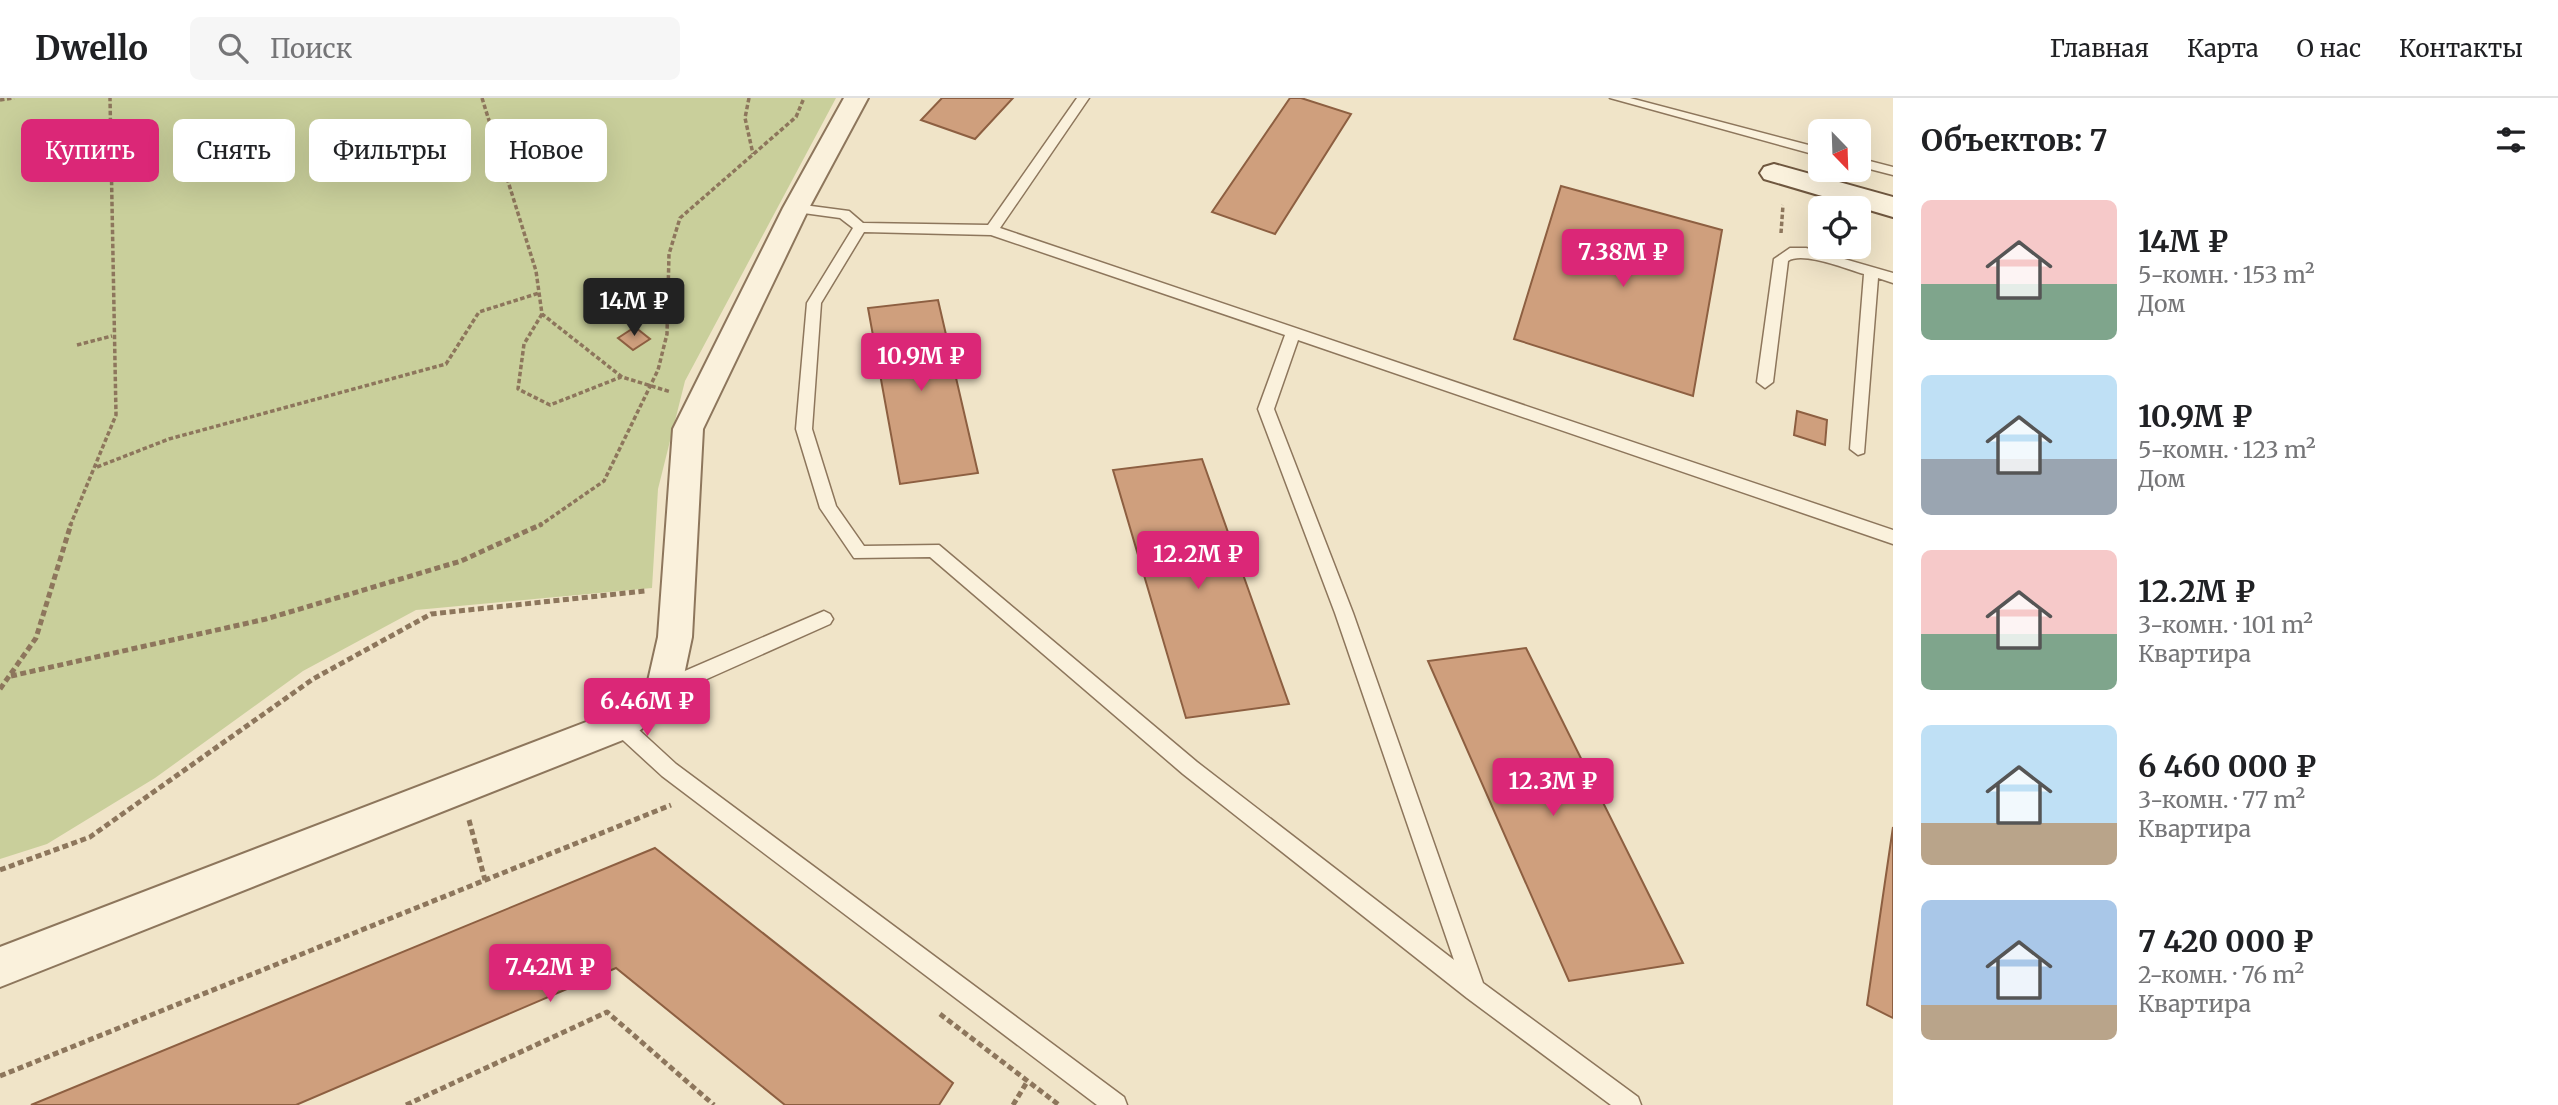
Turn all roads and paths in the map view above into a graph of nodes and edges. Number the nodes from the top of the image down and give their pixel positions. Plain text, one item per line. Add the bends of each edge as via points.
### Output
1 (14, 98) edge
2 (110, 98) edge
3 (482, 98) edge
4 (749, 98) edge
5 (804, 98) edge
6 (856, 98) edge
7 (1083, 98) edge
8 (1616, 98) edge
9 (0, 100) edge
10 (1808, 149) edge
11 (753, 155) junction
12 (1871, 165) edge
13 (1893, 171) edge
14 (1779, 185) joint
15 (1893, 207) edge
16 (796, 208) junction
17 (860, 227) junction
18 (992, 230) junction
19 (1790, 253) junction
20 (1871, 271) junction
21 (1893, 278) edge
22 (539, 293) junction
23 (542, 314) junction
24 (1293, 333) junction
25 (112, 336) junction
26 (77, 345) dead end
27 (622, 377) junction
28 (1765, 382) dead end
29 (651, 386) junction
30 (702, 400) junction
31 (1858, 449) dead end
32 (96, 467) junction
33 (1893, 537) edge
34 (677, 588) junction
35 (824, 619) dead end
36 (12, 676) junction
37 (0, 689) edge
38 (664, 689) junction
39 (620, 725) junction
40 (460, 788) junction
41 (682, 813) dead end
42 (0, 870) edge
43 (485, 880) junction
44 (0, 967) edge
45 (1475, 990) junction
46 (930, 1006) dead end
47 (0, 1076) edge
48 (1027, 1082) junction
49 (406, 1105) edge
50 (713, 1105) edge
51 (1013, 1105) edge
52 (1059, 1105) edge
53 (1116, 1105) edge
54 (1630, 1105) edge

1 - 9 path
2 - 25 path
3 - 22 path
4 - 11 path via 746,118
5 - 11 path via 796,117
6 - 16 street
7 - 18 lane
8 - 10 lane
11 - 29 path via 680,218 668,254 667,334
12 - 13 lane
14 - 15 street
14 - 19 path via 1779,227
16 - 17 lane via 844,214
16 - 30 street
17 - 18 lane
17 - 45 lane via 814,303 804,429 828,508 860,553 933,550 1190,768
18 - 24 lane
19 - 20 lane
19 - 28 lane via 1781,259
20 - 21 lane
20 - 31 lane
22 - 23 path
22 - 32 path via 479,312 446,364 169,439
23 - 27 path
23 - 27 path via 524,344 518,389 550,405
24 - 33 lane
24 - 45 lane via 1266,409 1345,613
25 - 26 path
25 - 32 path via 116,415
27 - 29 path
29 - 30 path
29 - 36 path via 604,481 532,531 461,561 266,619
30 - 34 street via 688,429
32 - 36 path via 69,529 36,638
34 - 38 street via 675,638
34 - 42 path via 431,614 313,679 90,837
35 - 38 lane
36 - 37 path
38 - 39 street
39 - 40 street
39 - 53 lane via 669,770
40 - 43 path
40 - 44 street
41 - 43 path via 671,804
43 - 47 path
45 - 54 lane
46 - 48 path
48 - 51 path
48 - 52 path
49 - 50 path via 607,1012

